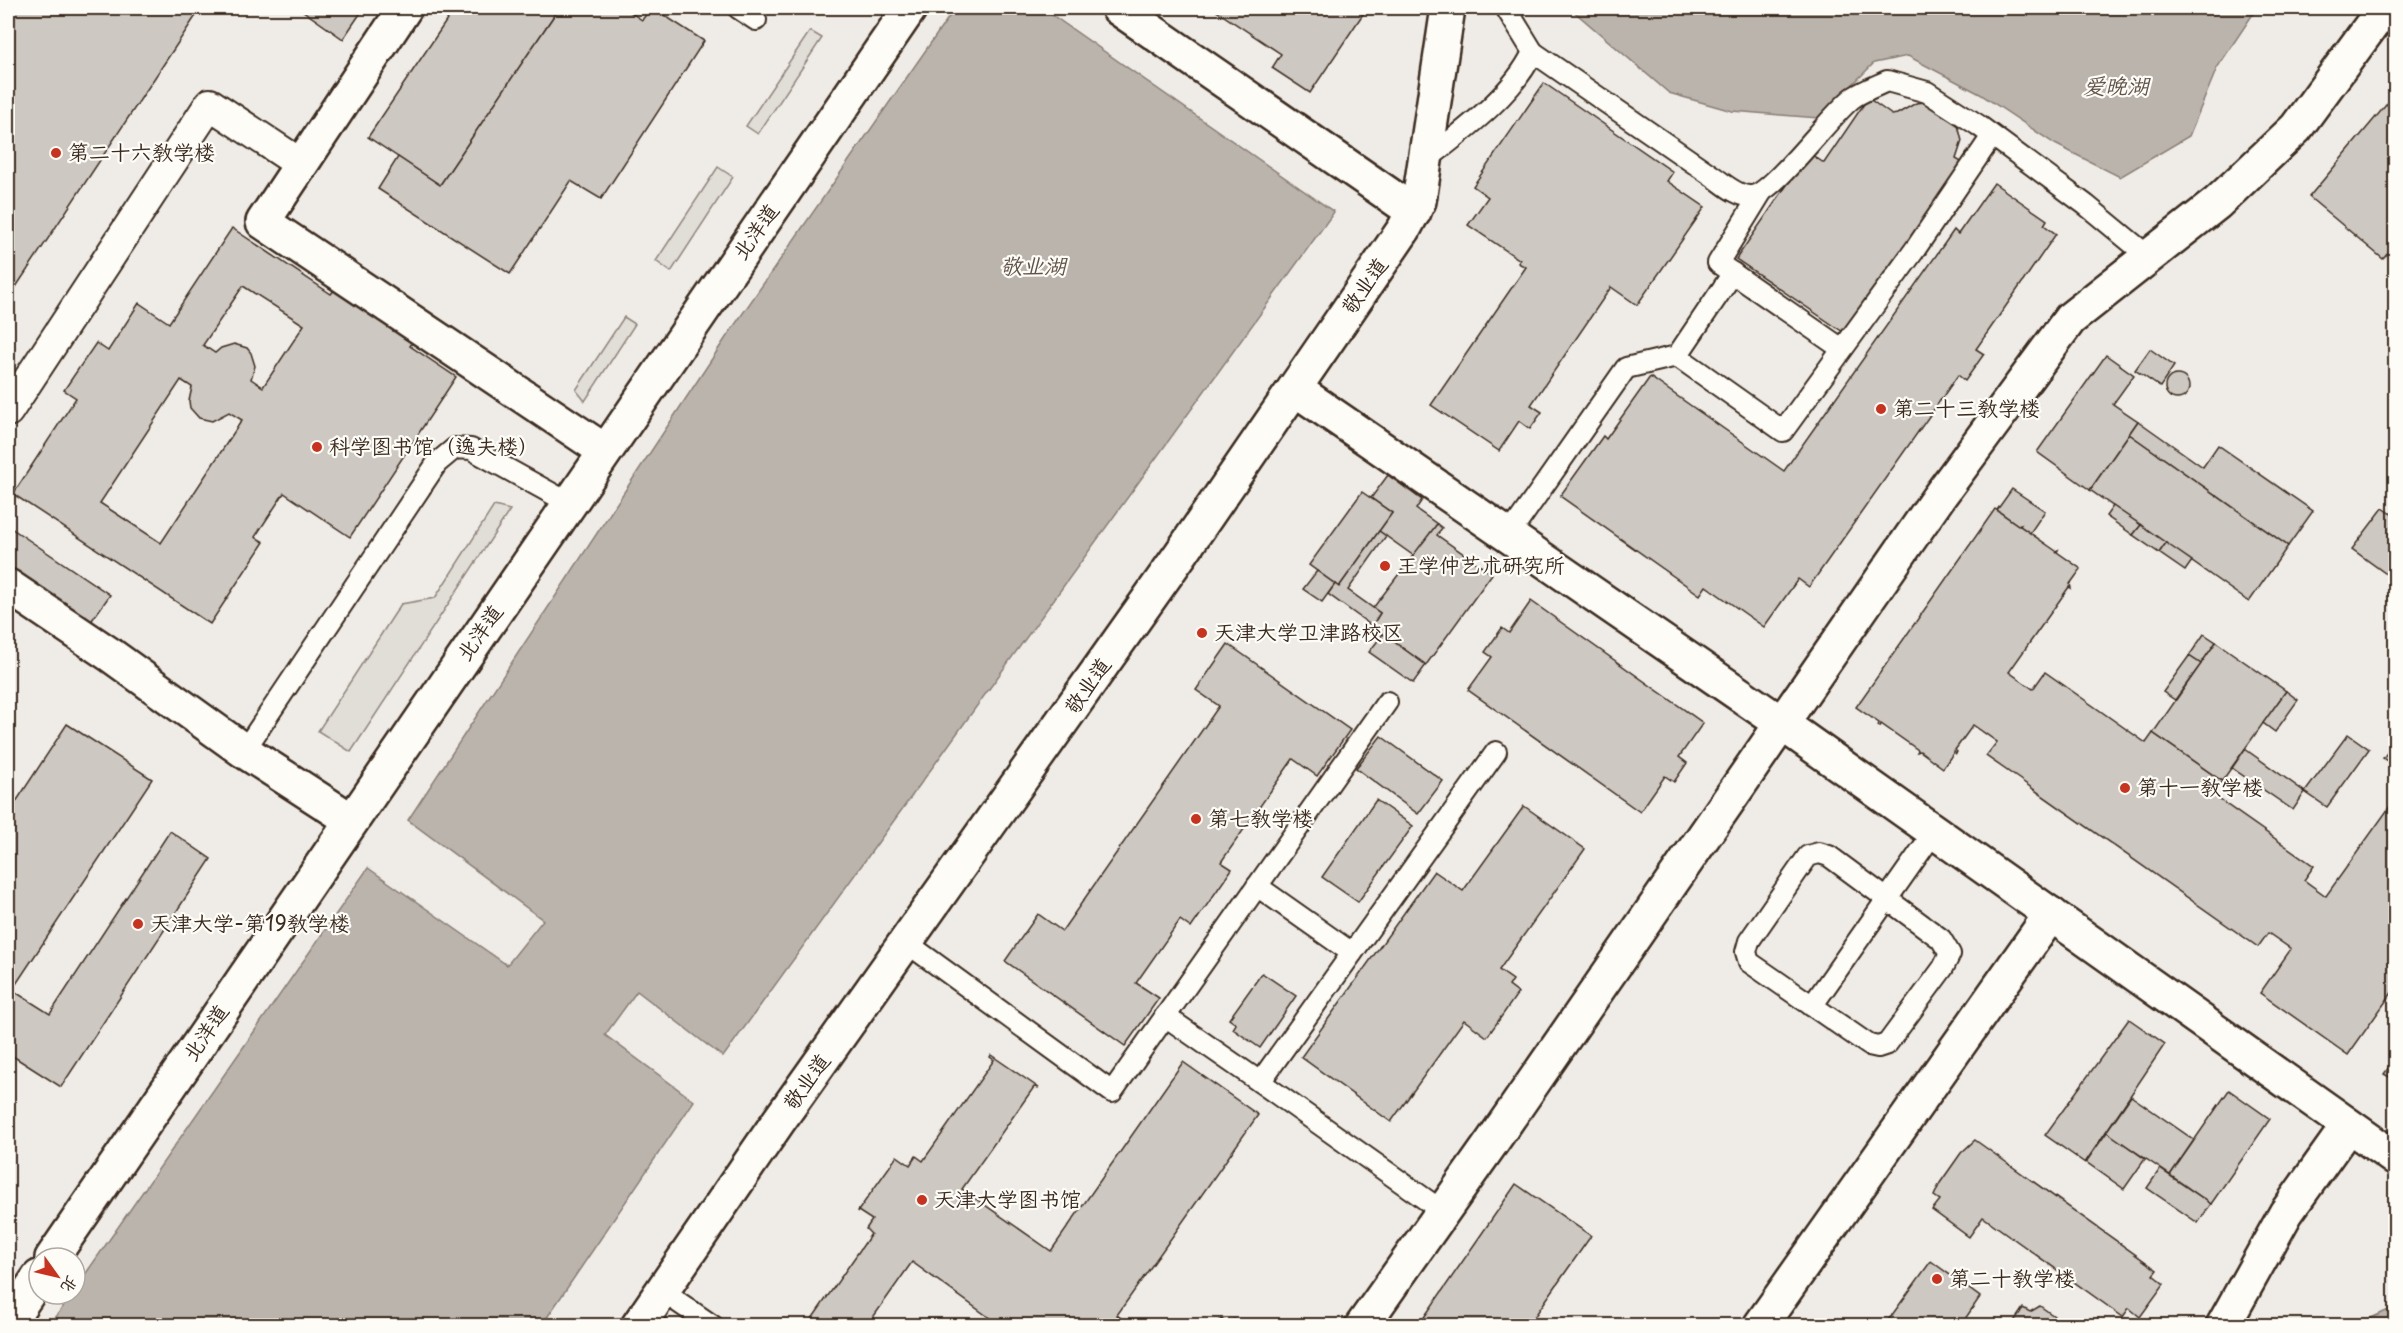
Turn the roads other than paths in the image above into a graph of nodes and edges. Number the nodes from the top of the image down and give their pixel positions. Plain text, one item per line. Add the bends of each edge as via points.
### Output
1 (405, 8) edge
2 (738, 8) edge
3 (910, 8) edge
4 (1118, 8) edge
5 (1448, 8) edge
6 (1506, 8) edge
7 (2382, 8) edge
8 (756, 20) dead end
9 (1533, 52) junction
10 (1992, 136) junction
11 (1426, 160) junction
12 (302, 165) junction
13 (1761, 193) junction
14 (1413, 212) junction
15 (2149, 257) junction
16 (1733, 273) junction
17 (1842, 349) junction
18 (1677, 356) junction
19 (1295, 388) junction
20 (8, 411) edge
21 (605, 452) junction
22 (569, 503) junction
23 (1509, 536) junction
24 (8, 586) edge
25 (1387, 702) dead end
26 (1781, 723) junction
27 (244, 751) junction
28 (1496, 752) dead end
29 (351, 820) junction
30 (1934, 832) junction
31 (1257, 886) junction
32 (1888, 899) junction
33 (2051, 914) junction
34 (907, 943) junction
35 (1352, 953) junction
36 (1812, 1006) junction
37 (1165, 1016) junction
38 (1260, 1082) junction
39 (2348, 1126) junction
40 (2396, 1159) edge
41 (1443, 1211) junction
42 (60, 1246) edge
43 (662, 1291) junction
44 (27, 1294) edge
45 (8, 1323) edge
46 (638, 1326) edge
47 (713, 1326) edge
48 (1362, 1326) edge
49 (1761, 1326) edge
50 (2223, 1326) edge

1 - 12 street
2 - 8 lane
3 - 21 street, 北洋道
4 - 14 street
5 - 11 street, 敬业道
6 - 9 lane
7 - 15 street via 2296,128 2217,203
9 - 11 lane via 1528,64 1491,106
9 - 13 lane via 1742,195
10 - 13 lane via 1927,92 1887,81 1853,98
10 - 15 lane
10 - 17 lane
11 - 14 street, 敬业道 via 1419,201
12 - 20 street via 210,104
12 - 21 street via 263,222
13 - 16 lane via 1718,263
14 - 19 street, 敬业道
15 - 26 street via 2070,319 1938,498
16 - 17 lane
16 - 18 lane
17 - 18 lane via 1783,430
18 - 23 lane via 1626,368
19 - 23 street
19 - 34 street, 敬业道
21 - 22 street, 北洋道
22 - 27 lane via 471,449 455,448 437,463
22 - 29 street, 北洋道
23 - 26 street
24 - 27 street
25 - 31 lane
26 - 30 street
26 - 41 street
27 - 29 street
28 - 35 lane
29 - 42 street, 北洋道
30 - 32 lane
30 - 33 street
31 - 35 lane
31 - 37 lane
32 - 36 lane
32 - 36 lane via 1941,939 1950,954 1943,968 1887,1044 1878,1047 1869,1045
32 - 36 lane via 1829,856 1808,856 1749,941 1746,952 1749,962
33 - 39 street
33 - 49 street
34 - 37 lane via 1112,1092
34 - 43 street, 敬业道
35 - 38 lane
37 - 38 lane
38 - 41 lane
39 - 40 street
39 - 50 street via 2286,1213
41 - 48 street
43 - 46 street, 敬业道
43 - 47 lane
44 - 45 street

